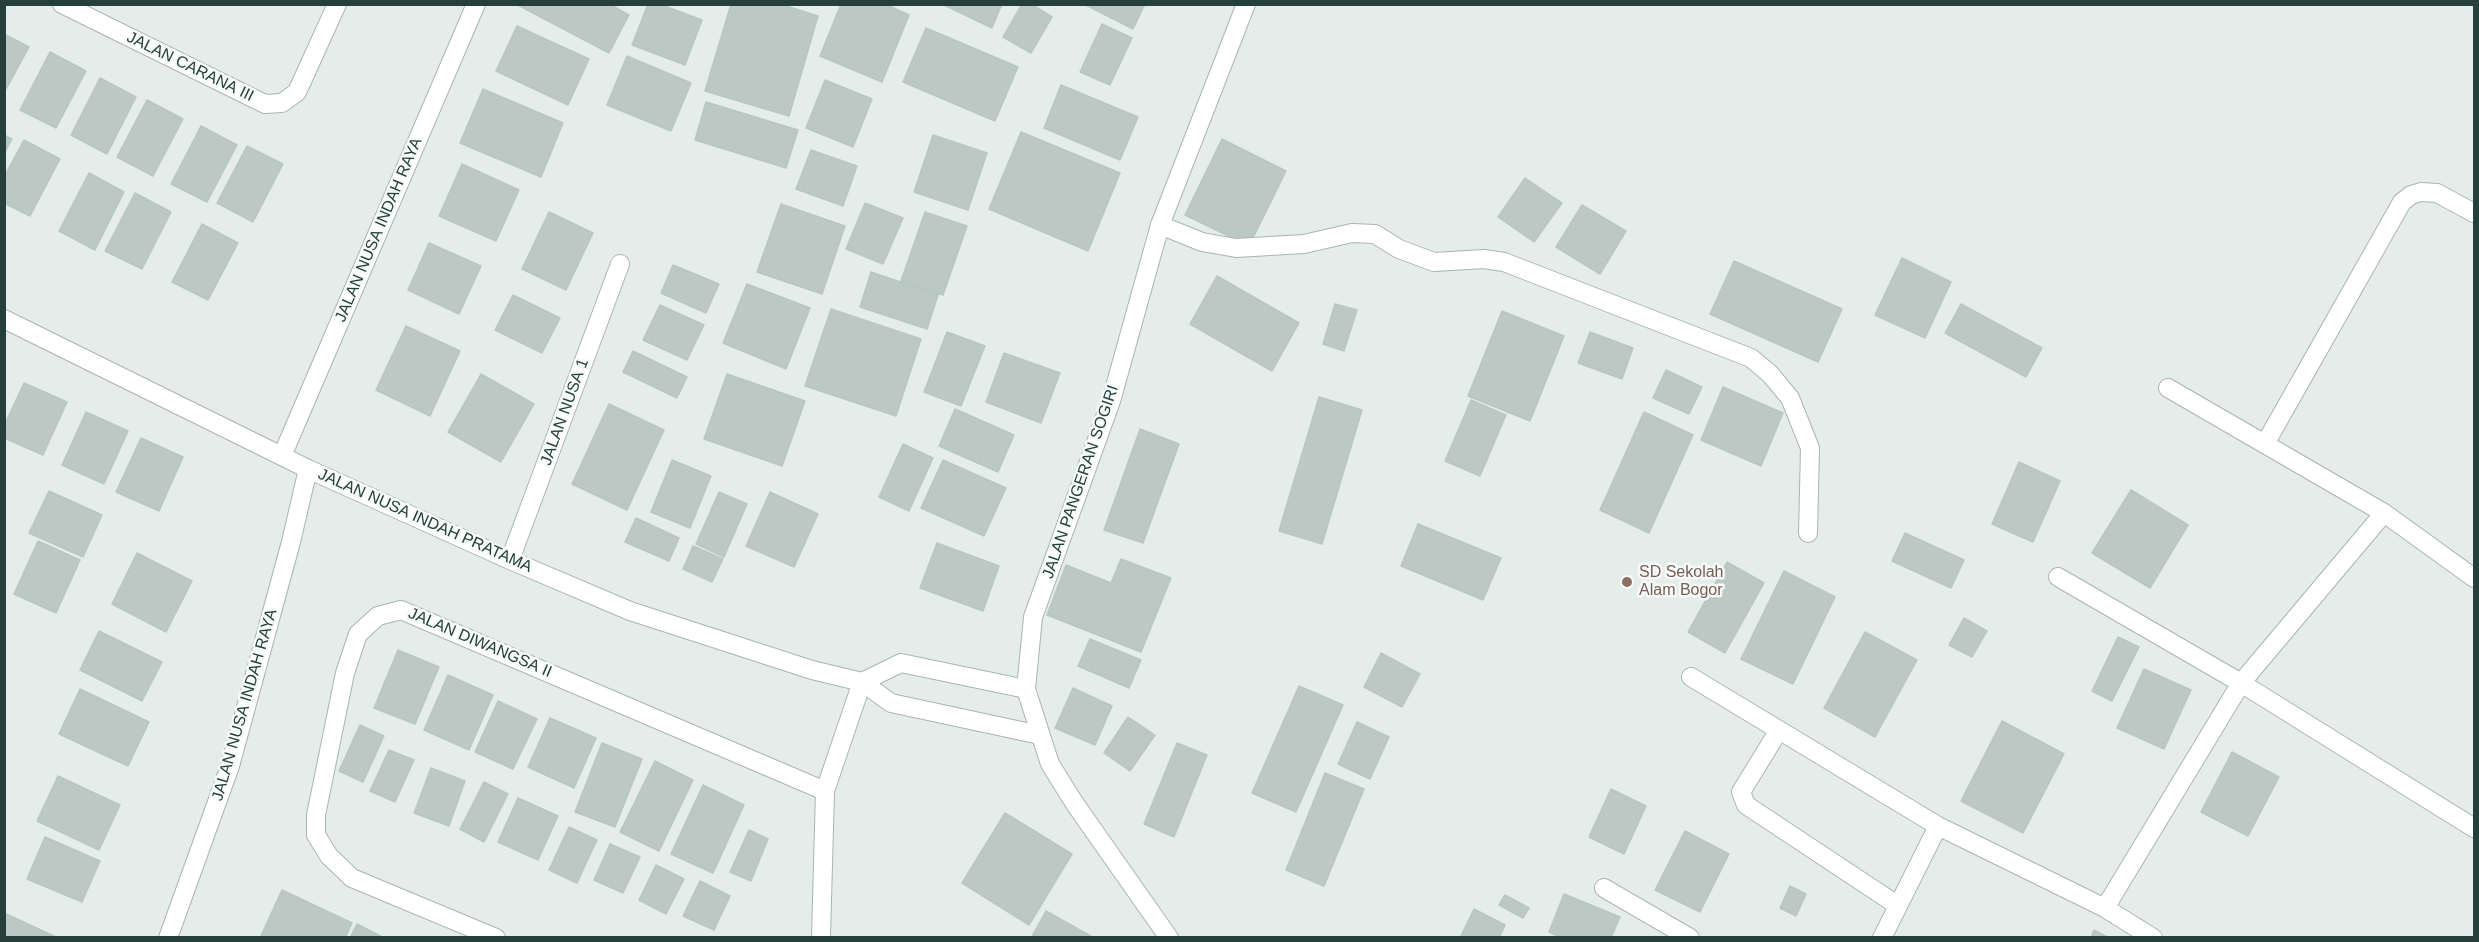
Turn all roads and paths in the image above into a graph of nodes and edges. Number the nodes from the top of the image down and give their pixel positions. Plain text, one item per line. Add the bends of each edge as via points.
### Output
1 (62, 4) edge
2 (337, 4) edge
3 (476, 4) edge
4 (1246, 4) edge
5 (2475, 213) edge
6 (1160, 225) junction
7 (620, 264) dead end
8 (4, 319) edge
9 (2168, 388) dead end
10 (2265, 444) junction
11 (282, 456) junction
12 (308, 469) junction
13 (2384, 513) junction
14 (1808, 533) dead end
15 (510, 560) junction
16 (2058, 577) dead end
17 (2475, 578) edge
18 (1691, 677) dead end
19 (862, 682) junction
20 (2241, 683) junction
21 (1026, 689) junction
22 (1779, 730) junction
23 (1040, 735) junction
24 (825, 791) junction
25 (1938, 826) junction
26 (2475, 828) edge
27 (1605, 888) dead end
28 (1897, 904) junction
29 (2105, 908) junction
30 (168, 938) edge
31 (496, 938) edge
32 (821, 938) edge
33 (1169, 938) edge
34 (1690, 938) edge
35 (1882, 938) edge
36 (2153, 938) edge

1 - 2 street, JALAN CARANA III via 265,104 282,103 297,92
3 - 11 street, JALAN NUSA INDAH RAYA
4 - 6 street, JALAN PANGERAN SOGIRI
5 - 10 street via 2436,193 2421,192 2402,202
6 - 14 street via 1202,242 1236,248 1304,244 1352,233 1375,234 1399,249 1434,262 1504,262 1751,358 1790,398 1810,448
6 - 21 street, JALAN PANGERAN SOGIRI via 1111,401 1033,617
7 - 15 street, JALAN NUSA 1
8 - 11 street, JALAN NUSA INDAH PRATAMA
9 - 10 street
10 - 13 street
11 - 12 street, JALAN NUSA INDAH PRATAMA
12 - 15 street, JALAN NUSA INDAH PRATAMA
12 - 30 street, JALAN NUSA INDAH RAYA via 230,766
13 - 17 street
13 - 20 street
15 - 19 street, JALAN NUSA INDAH PRATAMA via 630,611 812,670
16 - 20 street
18 - 22 street
19 - 21 street via 901,663
19 - 23 street via 891,703
19 - 24 street
20 - 26 street
20 - 29 street
21 - 23 street, JALAN PANGERAN SOGIRI
22 - 25 street
22 - 28 street via 1741,792 1746,805
23 - 33 street, JALAN PANGERAN SOGIRI via 1050,764 1075,804
24 - 31 street, JALAN DIWANGSA II via 401,610 378,616 358,634 345,673 316,815 316,835 329,856 352,878
24 - 32 street
25 - 28 street
25 - 29 street
27 - 34 street
28 - 35 street
29 - 36 street

